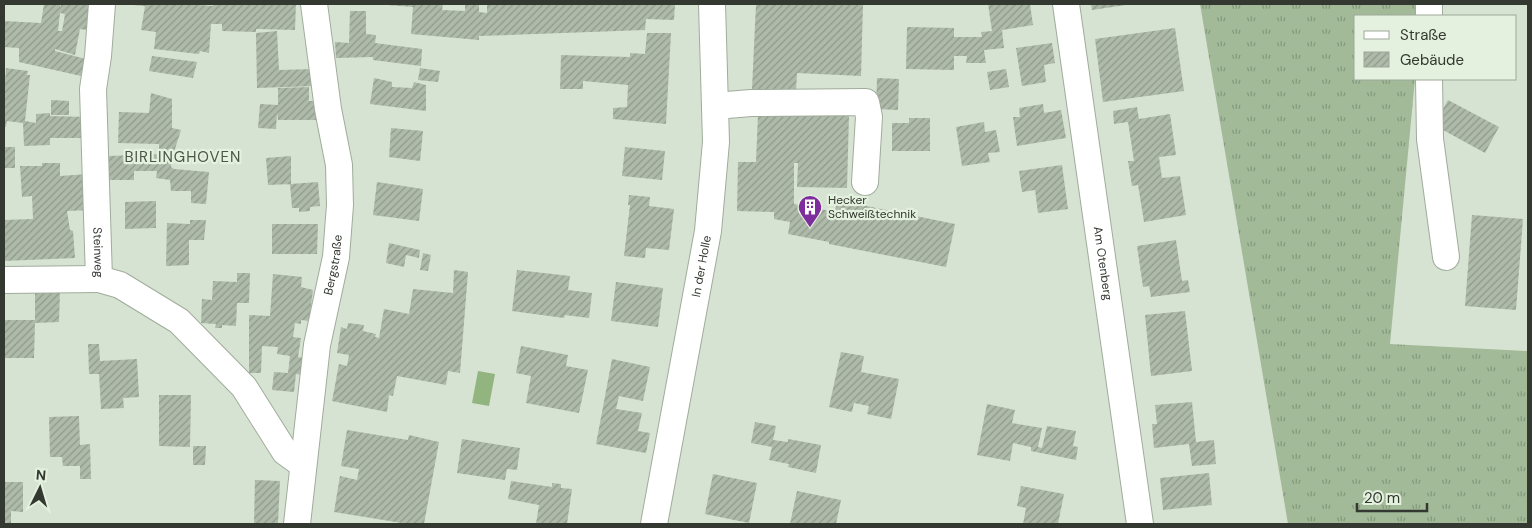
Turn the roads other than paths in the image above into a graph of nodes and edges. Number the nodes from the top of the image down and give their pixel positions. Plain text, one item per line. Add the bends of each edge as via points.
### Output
1 (102, 4) edge
2 (314, 4) edge
3 (712, 4) edge
4 (1066, 4) edge
5 (1429, 80) edge
6 (715, 106) junction
7 (865, 182) dead end
8 (1446, 257) dead end
9 (99, 279) junction
10 (4, 280) edge
11 (303, 465) junction
12 (297, 524) edge
13 (654, 524) edge
14 (1140, 524) edge

1 - 9 street, Steinweg via 93,89
2 - 11 street, Bergstraße via 339,165 340,197 336,257 317,345
3 - 6 street, In der Holle
4 - 14 street, Am Otenberg
5 - 8 street via 1430,139
6 - 7 street via 866,102 869,117
6 - 13 street, In der Holle via 716,142 708,231
9 - 10 street
9 - 11 street, Steinweg via 120,285 179,321 244,387 285,452
11 - 12 street, Bergstraße

